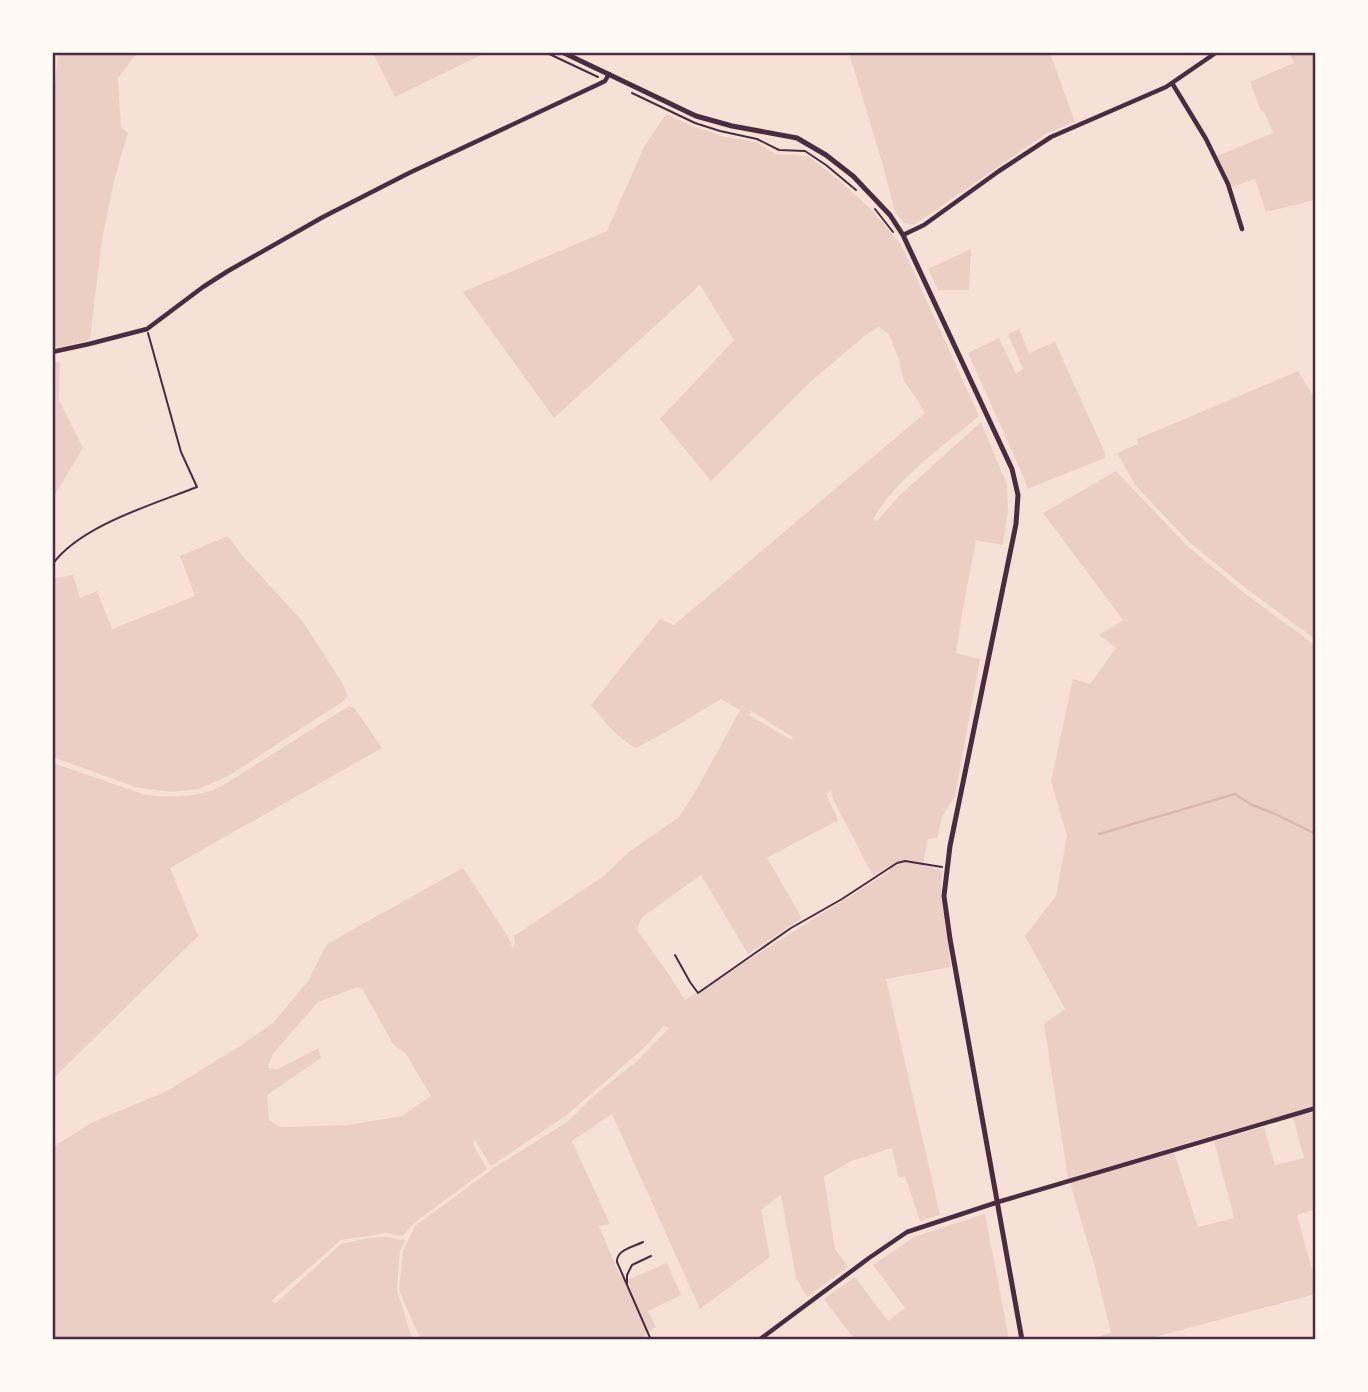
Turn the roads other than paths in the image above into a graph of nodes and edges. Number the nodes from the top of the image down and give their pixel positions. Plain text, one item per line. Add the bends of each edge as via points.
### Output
1 (562, 52) edge
2 (1217, 52) edge
3 (610, 74) junction
4 (1172, 83) junction
5 (1242, 229) dead end
6 (900, 236) junction
7 (52, 352) edge
8 (1315, 1108) edge
9 (998, 1202) junction
10 (643, 1242) dead end
11 (651, 1256) dead end
12 (627, 1286) junction
13 (652, 1339) edge
14 (760, 1339) edge
15 (1022, 1339) edge

1 - 3 street
2 - 4 street
3 - 6 street via 696,116 797,138 853,176 890,215
3 - 7 street via 323,217 228,271 147,329
4 - 5 street via 1228,184
4 - 6 street via 1051,137 924,225
6 - 9 street via 1012,470 1018,495 1016,527 944,896
8 - 9 street
9 - 14 street via 907,1232
9 - 15 street
10 - 12 lane via 617,1257
11 - 12 lane via 632,1265
12 - 13 lane

